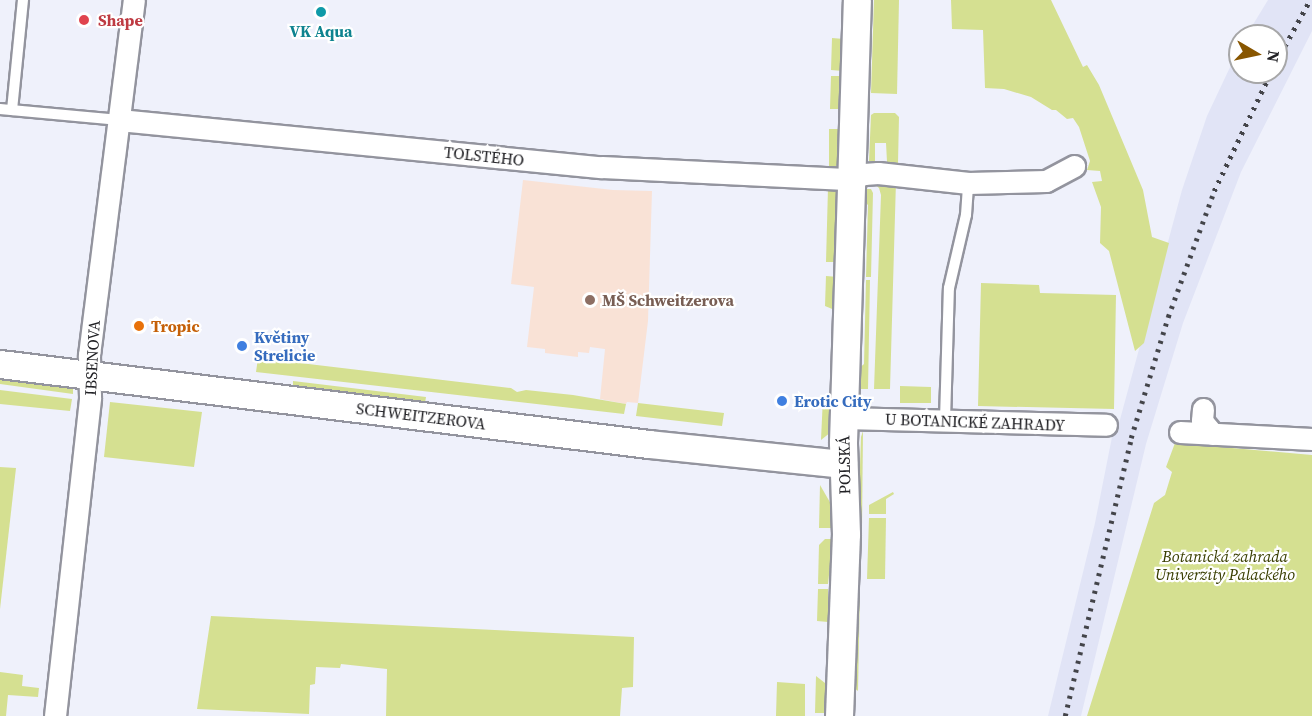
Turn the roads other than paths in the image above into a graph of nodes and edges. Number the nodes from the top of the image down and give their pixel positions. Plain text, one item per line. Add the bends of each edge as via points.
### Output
1 (23, 0) edge
2 (134, 0) edge
3 (857, 0) edge
4 (0, 109) edge
5 (12, 110) junction
6 (119, 120) junction
7 (1074, 166) dead end
8 (851, 179) junction
9 (969, 183) junction
10 (0, 364) edge
11 (89, 375) junction
12 (844, 418) junction
13 (945, 420) junction
14 (1106, 425) dead end
15 (1198, 426) dead end
16 (1312, 439) edge
17 (843, 464) junction
18 (55, 716) edge
19 (839, 716) edge

1 - 5 lane
2 - 6 street, IBSENOVA
3 - 8 street, POLSKÁ
4 - 5 lane
5 - 6 lane
6 - 8 street, TOLSTÉHO via 602,167
6 - 11 street, IBSENOVA
7 - 9 street via 1046,182
8 - 9 street via 878,173
8 - 12 street, POLSKÁ
9 - 13 lane via 966,215 949,288
10 - 11 street, SCHWEITZEROVA
11 - 17 street, SCHWEITZEROVA
11 - 18 street, IBSENOVA via 90,397
12 - 13 street, U BOTANICKÉ ZAHRADY
12 - 17 street, POLSKÁ
13 - 14 street, U BOTANICKÉ ZAHRADY
15 - 16 street
17 - 19 street, POLSKÁ via 846,534

